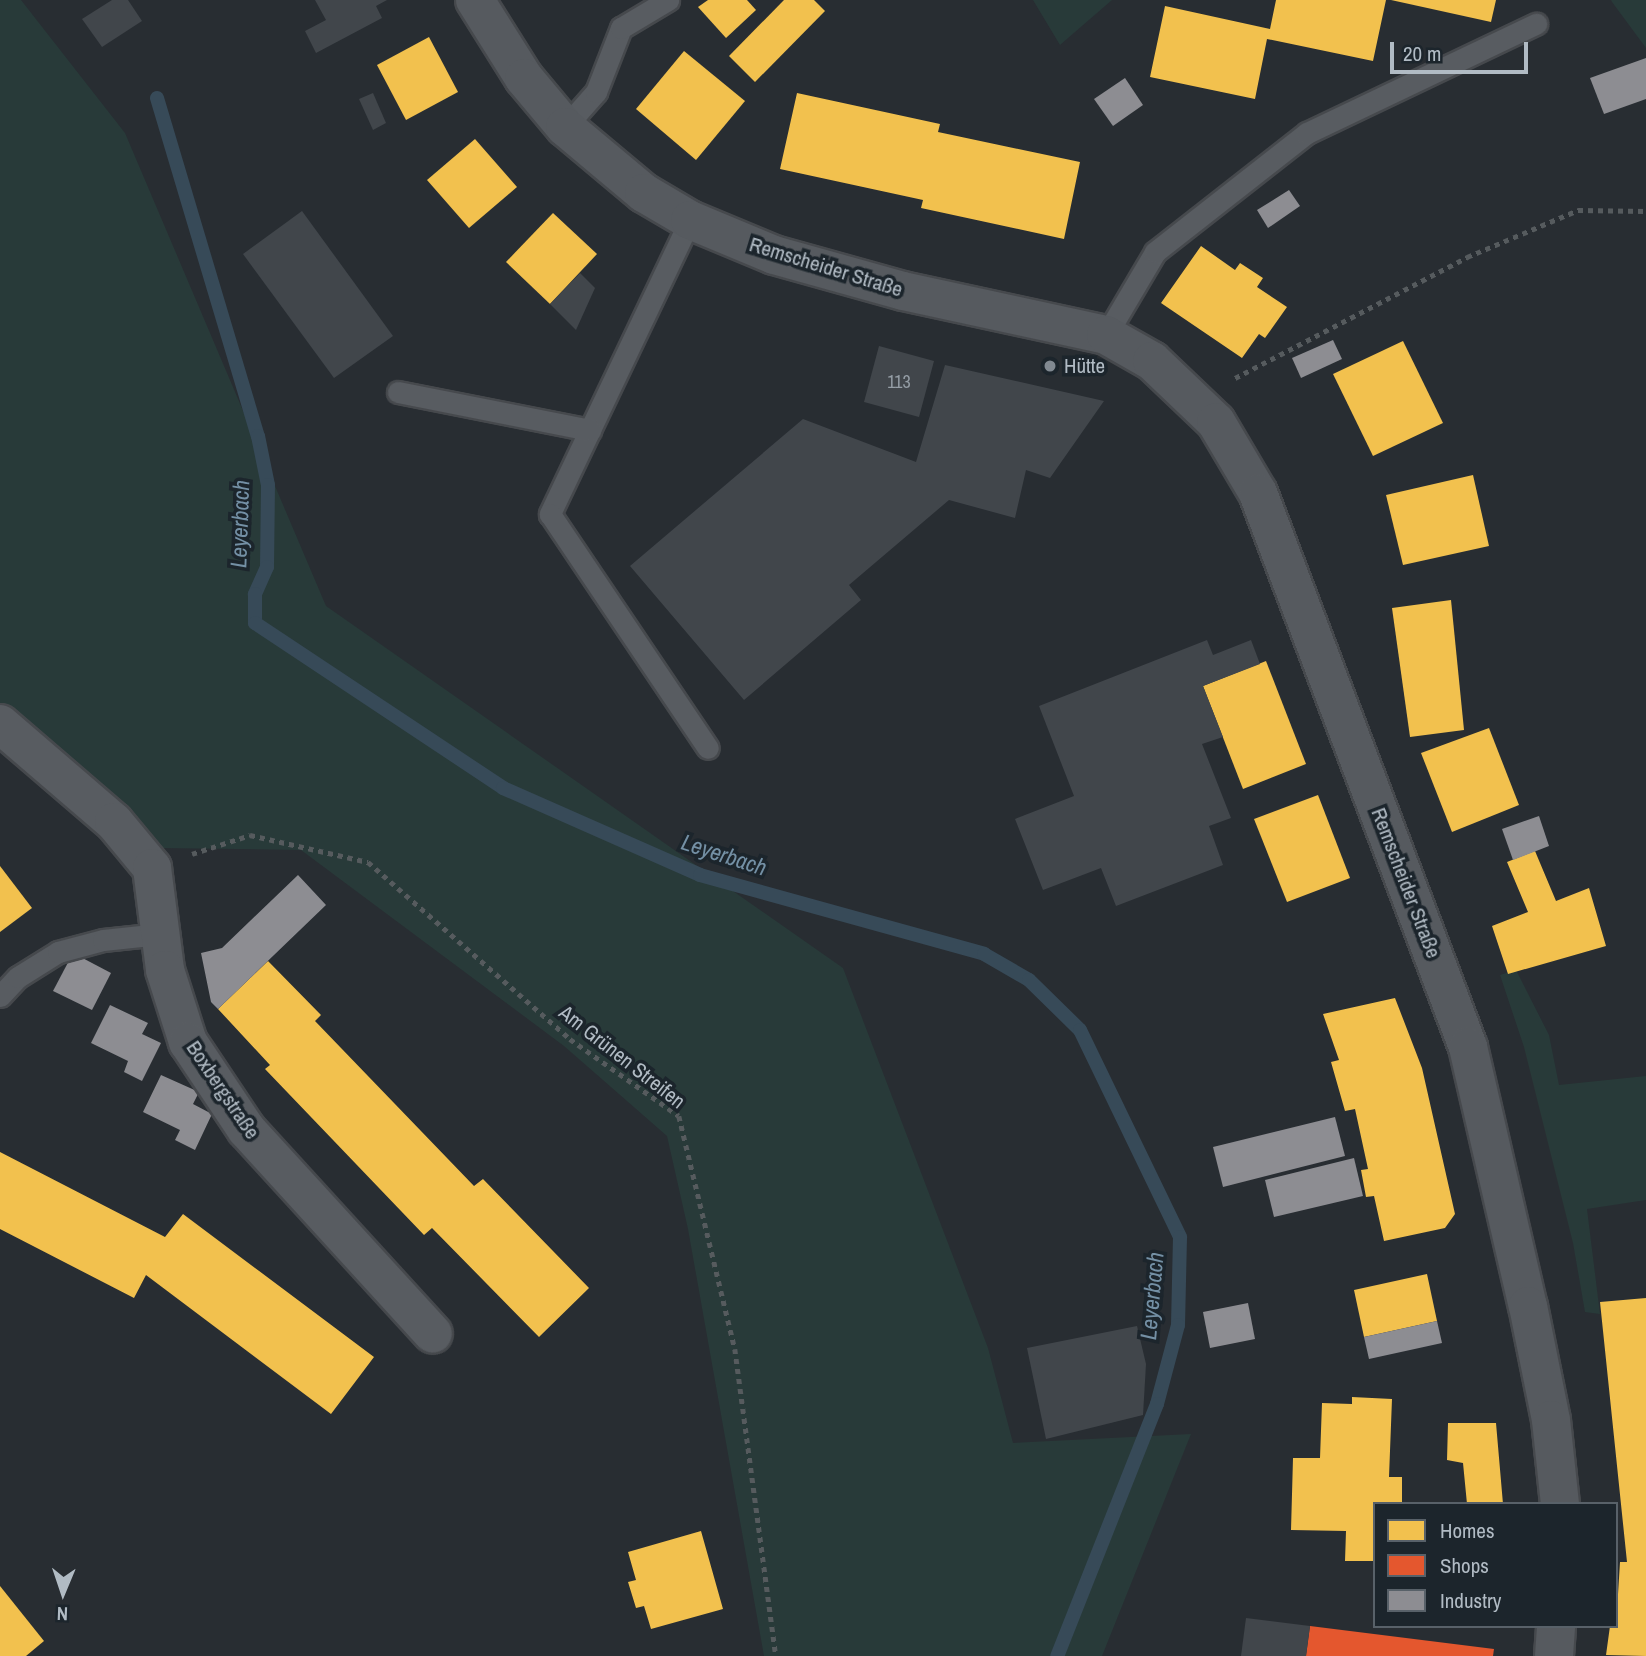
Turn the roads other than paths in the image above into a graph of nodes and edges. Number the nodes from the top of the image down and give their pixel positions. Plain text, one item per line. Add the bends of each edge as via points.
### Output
1 (475, 0) edge
2 (667, 0) edge
3 (1536, 24) dead end
4 (565, 127) junction
5 (690, 220) junction
6 (1106, 335) junction
7 (398, 391) dead end
8 (590, 430) junction
9 (0, 724) edge
10 (708, 748) dead end
11 (160, 934) junction
12 (0, 996) edge
13 (433, 1334) dead end
14 (1560, 1502) edge
15 (1556, 1628) edge
16 (1553, 1656) edge

1 - 4 main road, Remscheider Straße via 524,78
2 - 4 lane via 621,28 596,92
3 - 6 lane via 1307,133 1155,252
4 - 5 main road, Remscheider Straße via 644,193
5 - 6 main road, Remscheider Straße via 787,259 903,291
5 - 8 lane
6 - 14 main road, Remscheider Straße via 1152,361 1194,398 1216,422 1258,493 1468,1047 1531,1319 1551,1420
7 - 8 lane
8 - 10 lane via 550,514
9 - 11 street, Boxbergstraße via 114,822 152,868
11 - 12 lane via 103,940 58,952 18,977
11 - 13 street, Boxbergstraße via 188,1042 246,1129
15 - 16 main road

